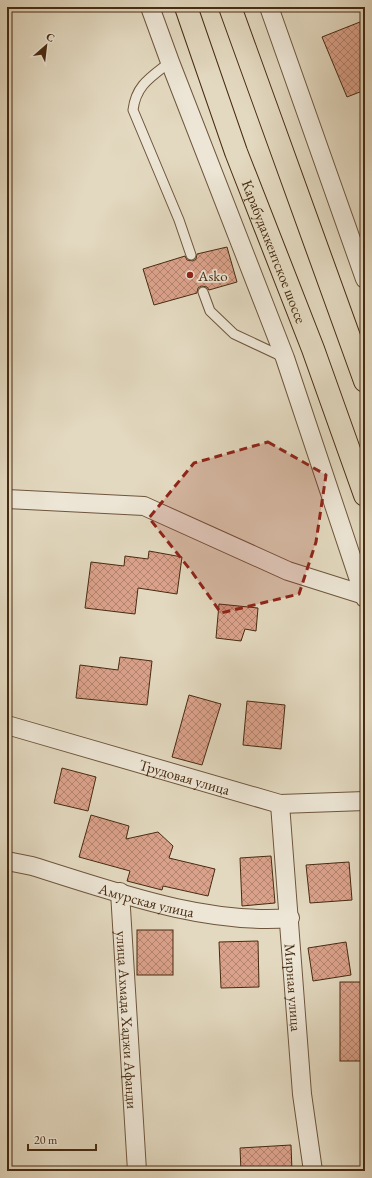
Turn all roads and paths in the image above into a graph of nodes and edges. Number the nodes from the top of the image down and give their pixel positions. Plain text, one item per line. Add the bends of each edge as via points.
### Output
1 (150, 7) edge
2 (186, 7) edge
3 (230, 7) edge
4 (269, 7) edge
5 (170, 62) junction
6 (191, 255) dead end
7 (365, 279) edge
8 (203, 292) dead end
9 (285, 358) junction
10 (365, 381) edge
11 (365, 495) edge
12 (7, 499) edge
13 (365, 596) edge
14 (7, 725) edge
15 (365, 801) edge
16 (280, 804) junction
17 (7, 861) edge
18 (120, 892) junction
19 (290, 918) junction
20 (137, 1171) edge
21 (313, 1171) edge

1 - 5 street
2 - 11 highway, Карабудахкентское шоссе via 236,152 313,349
3 - 10 highway
4 - 7 street
5 - 6 lane via 146,82 135,97 133,110
5 - 9 street
8 - 9 lane via 210,312 234,334
9 - 13 street
12 - 13 street via 144,506 288,571
14 - 16 street, Трудовая улица
15 - 16 street, Трудовая улица
16 - 19 street, Мирная улица
17 - 18 street, Амурская улица
18 - 19 street, Амурская улица via 184,909 234,918
18 - 20 street, улица Ахмада Хаджи Афанди
19 - 21 street, Мирная улица via 302,1094

